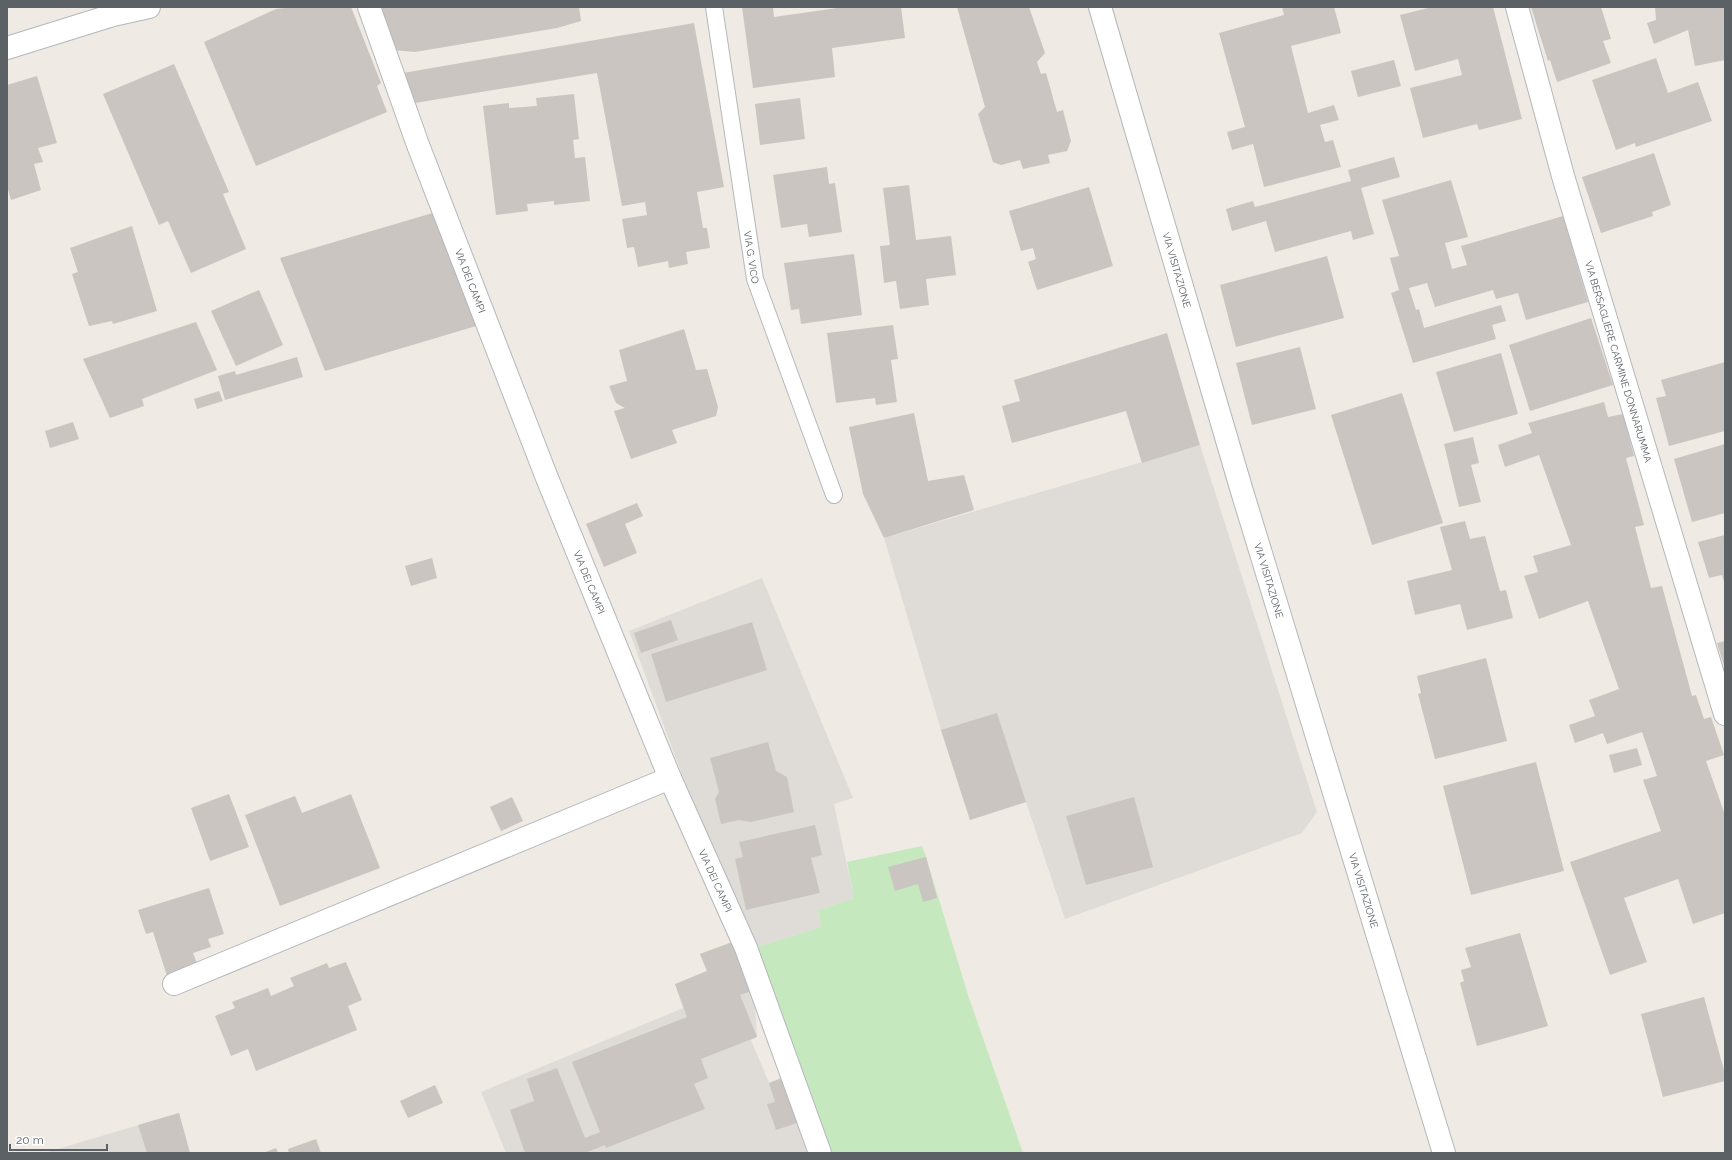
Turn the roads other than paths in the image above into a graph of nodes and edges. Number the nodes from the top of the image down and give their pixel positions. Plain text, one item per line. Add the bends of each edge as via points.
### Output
1 (149, 7) edge
2 (369, 7) edge
3 (714, 7) edge
4 (1100, 7) edge
5 (1517, 7) edge
6 (112, 11) edge
7 (7, 48) edge
8 (834, 495) dead end
9 (1725, 714) edge
10 (670, 778) junction
11 (174, 984) dead end
12 (820, 1153) edge
13 (1444, 1153) edge

1 - 6 street
2 - 10 street, VIA DEI CAMPI via 418,145 541,463
3 - 8 lane, VIA G. VICO via 755,279
4 - 13 street, VIA VISITAZIONE via 1241,488
5 - 9 street, VIA BERSAGLIERE CARMINE DONNARUMMA via 1563,176
6 - 7 street
10 - 11 street
10 - 12 street, VIA DEI CAMPI via 746,948

